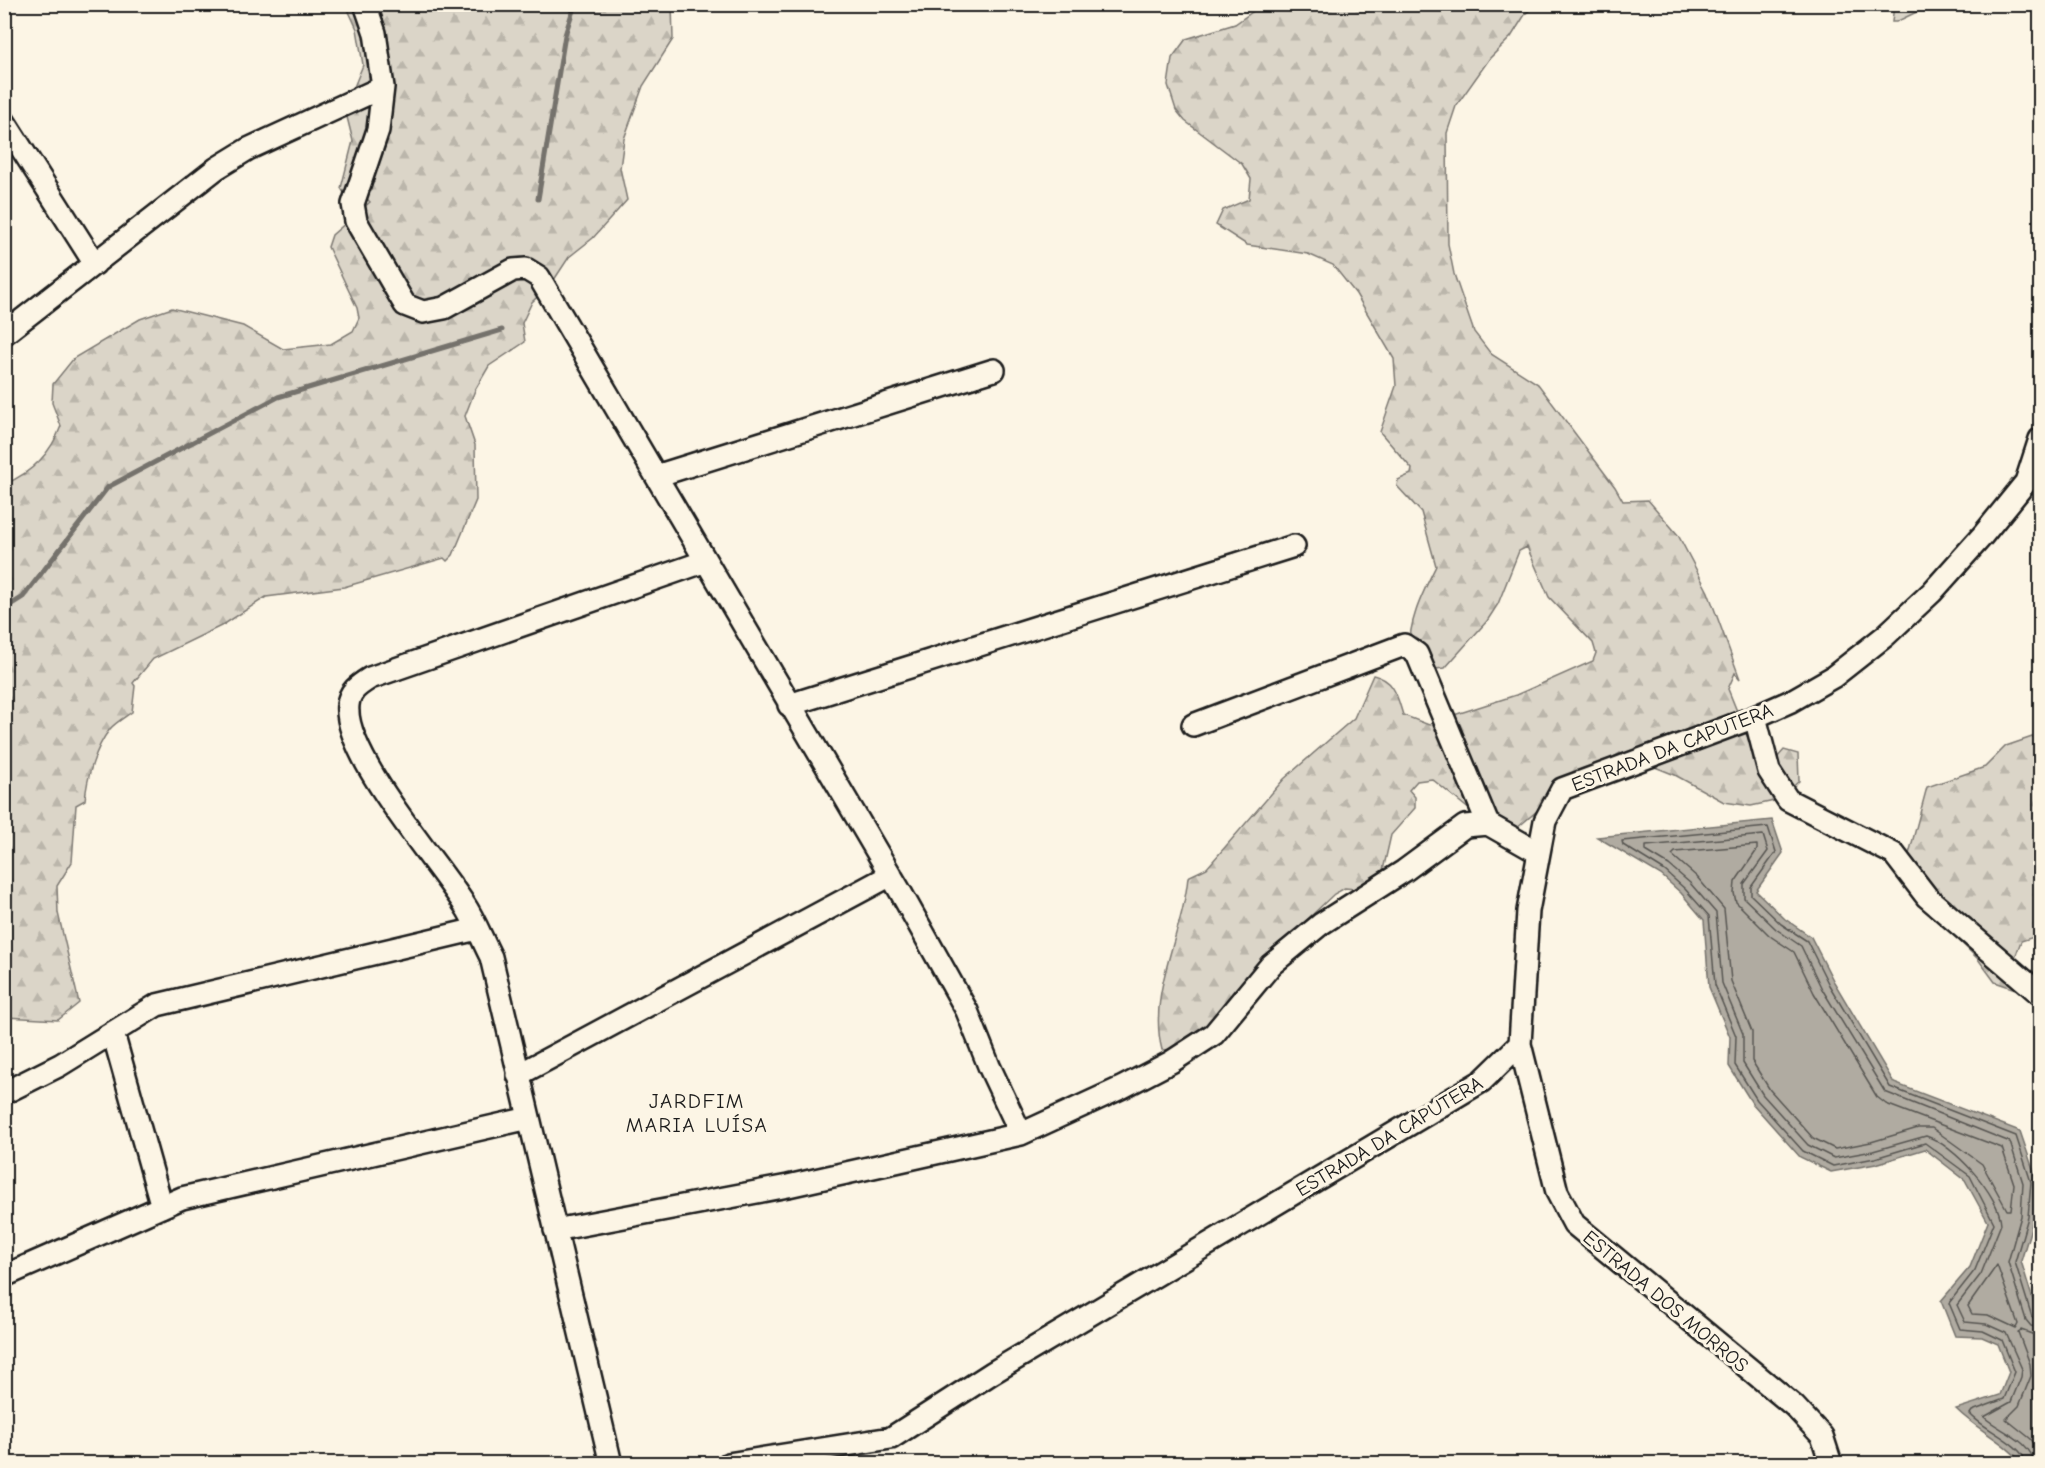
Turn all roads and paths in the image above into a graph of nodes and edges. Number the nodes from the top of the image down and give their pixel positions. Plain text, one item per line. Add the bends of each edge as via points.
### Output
1 (365, 4) edge
2 (383, 87) junction
3 (4, 121) edge
4 (95, 264) junction
5 (4, 334) edge
6 (994, 370) dead end
7 (2040, 440) edge
8 (656, 476) junction
9 (1294, 546) dead end
10 (706, 561) junction
11 (789, 705) junction
12 (1755, 717) junction
13 (1193, 725) dead end
14 (1488, 824) junction
15 (1539, 853) junction
16 (891, 874) junction
17 (477, 929) junction
18 (2040, 994) edge
19 (113, 1033) junction
20 (1520, 1044) junction
21 (518, 1075) junction
22 (4, 1093) edge
23 (529, 1118) junction
24 (1021, 1134) junction
25 (162, 1207) junction
26 (555, 1230) junction
27 (4, 1276) edge
28 (611, 1464) edge
29 (728, 1464) edge
30 (1831, 1464) edge

1 - 2 street via 375,33
2 - 4 street via 217,168
2 - 8 street via 378,130 353,204 356,221 405,306 423,312 444,308 513,270 526,269 539,277
3 - 4 street
4 - 5 street
6 - 8 street
7 - 12 street, ESTRADA DA CAPUTERA via 2026,482 1932,592 1885,636 1833,676
8 - 10 street
9 - 11 street
10 - 11 street
10 - 17 street via 370,678 353,689 348,705 352,730 375,779 465,905
11 - 16 street
12 - 15 street, ESTRADA DA CAPUTERA via 1562,789 1545,821
12 - 18 street via 1769,771 1788,800 1894,854 1927,897
13 - 14 street via 1404,645 1417,654
14 - 15 street
14 - 24 street via 1465,826 1321,924 1271,965 1214,1034 1124,1088
15 - 20 street, ESTRADA DA CAPUTERA via 1528,911
16 - 21 street
16 - 24 street via 967,1011
17 - 19 street via 157,1005
17 - 21 street via 491,957
19 - 22 street
19 - 25 street
20 - 29 street, ESTRADA DA CAPUTERA via 1482,1081 992,1373 891,1438
20 - 30 street, ESTRADA DOS MORROS via 1557,1192 1574,1224 1794,1406 1822,1436
21 - 23 street
23 - 25 street via 283,1173 182,1198
23 - 26 street
24 - 26 street via 788,1186
25 - 27 street
26 - 28 street

